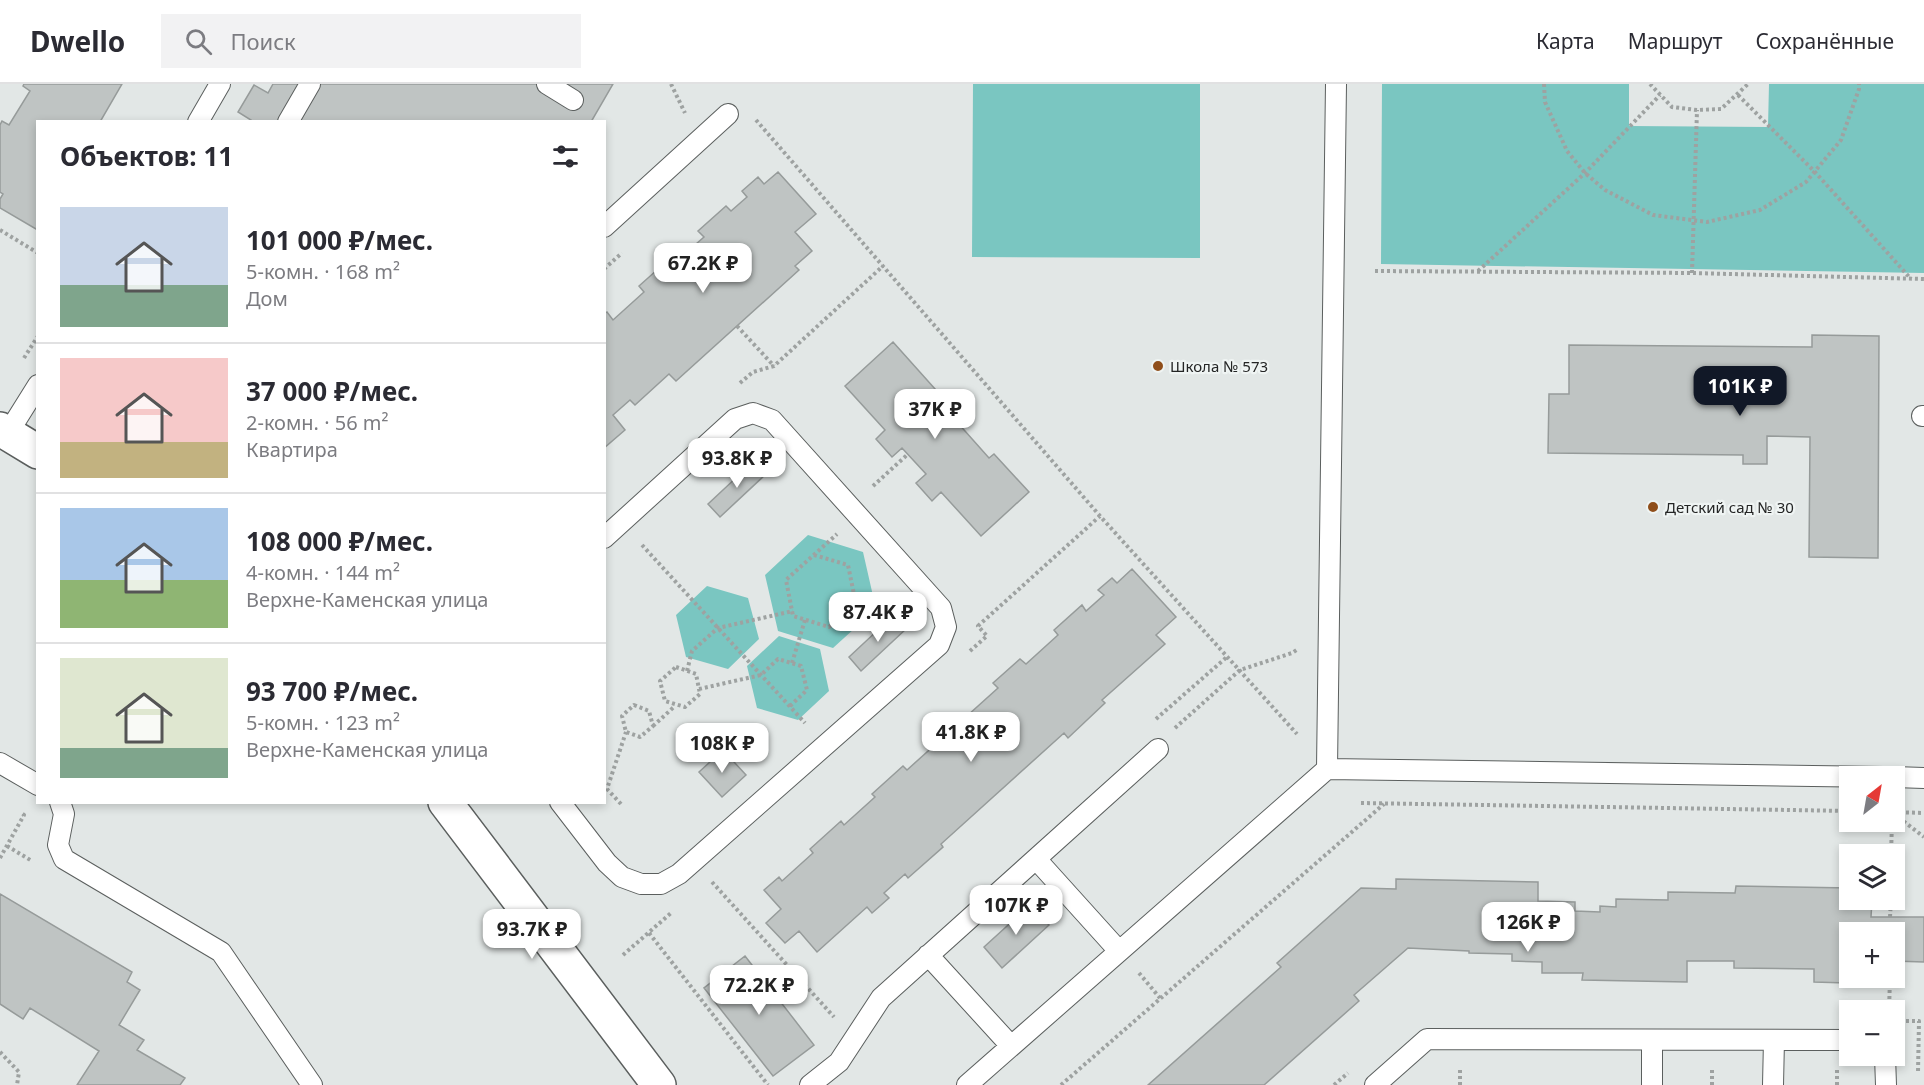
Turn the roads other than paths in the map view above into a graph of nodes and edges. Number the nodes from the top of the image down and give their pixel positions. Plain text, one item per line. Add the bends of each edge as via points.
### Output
1 (220, 84) edge
2 (310, 84) edge
3 (547, 84) edge
4 (1336, 84) edge
5 (573, 100) dead end
6 (728, 114) dead end
7 (199, 120) edge
8 (289, 120) edge
9 (606, 225) edge
10 (36, 388) edge
11 (4, 431) edge
12 (36, 451) edge
13 (606, 536) edge
14 (1158, 748) road end
15 (0, 763) edge
16 (1327, 769) junction
17 (1839, 776) edge
18 (1905, 777) edge
19 (1924, 778) edge
20 (36, 784) edge
21 (61, 804) edge
22 (447, 804) edge
23 (562, 804) edge
24 (1036, 858) junction
25 (1119, 951) junction
26 (928, 955) junction
27 (1652, 1040) junction
28 (1774, 1040) junction
29 (1839, 1040) edge
30 (1011, 1047) junction
31 (1885, 1066) edge
32 (312, 1085) edge
33 (659, 1085) edge
34 (810, 1085) edge
35 (967, 1085) edge
36 (1375, 1085) edge
37 (1652, 1085) edge
38 (1773, 1085) edge
39 (1886, 1085) edge

1 - 7 lane
2 - 8 lane
3 - 5 lane
4 - 16 lane
6 - 9 lane
10 - 11 lane
11 - 12 street
13 - 23 lane via 735,418 753,413 772,420 941,608 946,627 939,645 694,862 661,884 641,884 622,877
14 - 24 lane
15 - 20 lane
16 - 17 lane
16 - 25 lane
18 - 19 lane
21 - 32 lane via 64,814 58,845 64,859 221,952
22 - 33 street
24 - 25 lane
24 - 26 lane
25 - 30 lane
26 - 30 lane
26 - 34 lane via 881,998 839,1062
27 - 28 lane
27 - 36 lane via 1427,1039
27 - 37 lane
28 - 29 lane
28 - 38 lane
30 - 35 lane
31 - 39 lane

